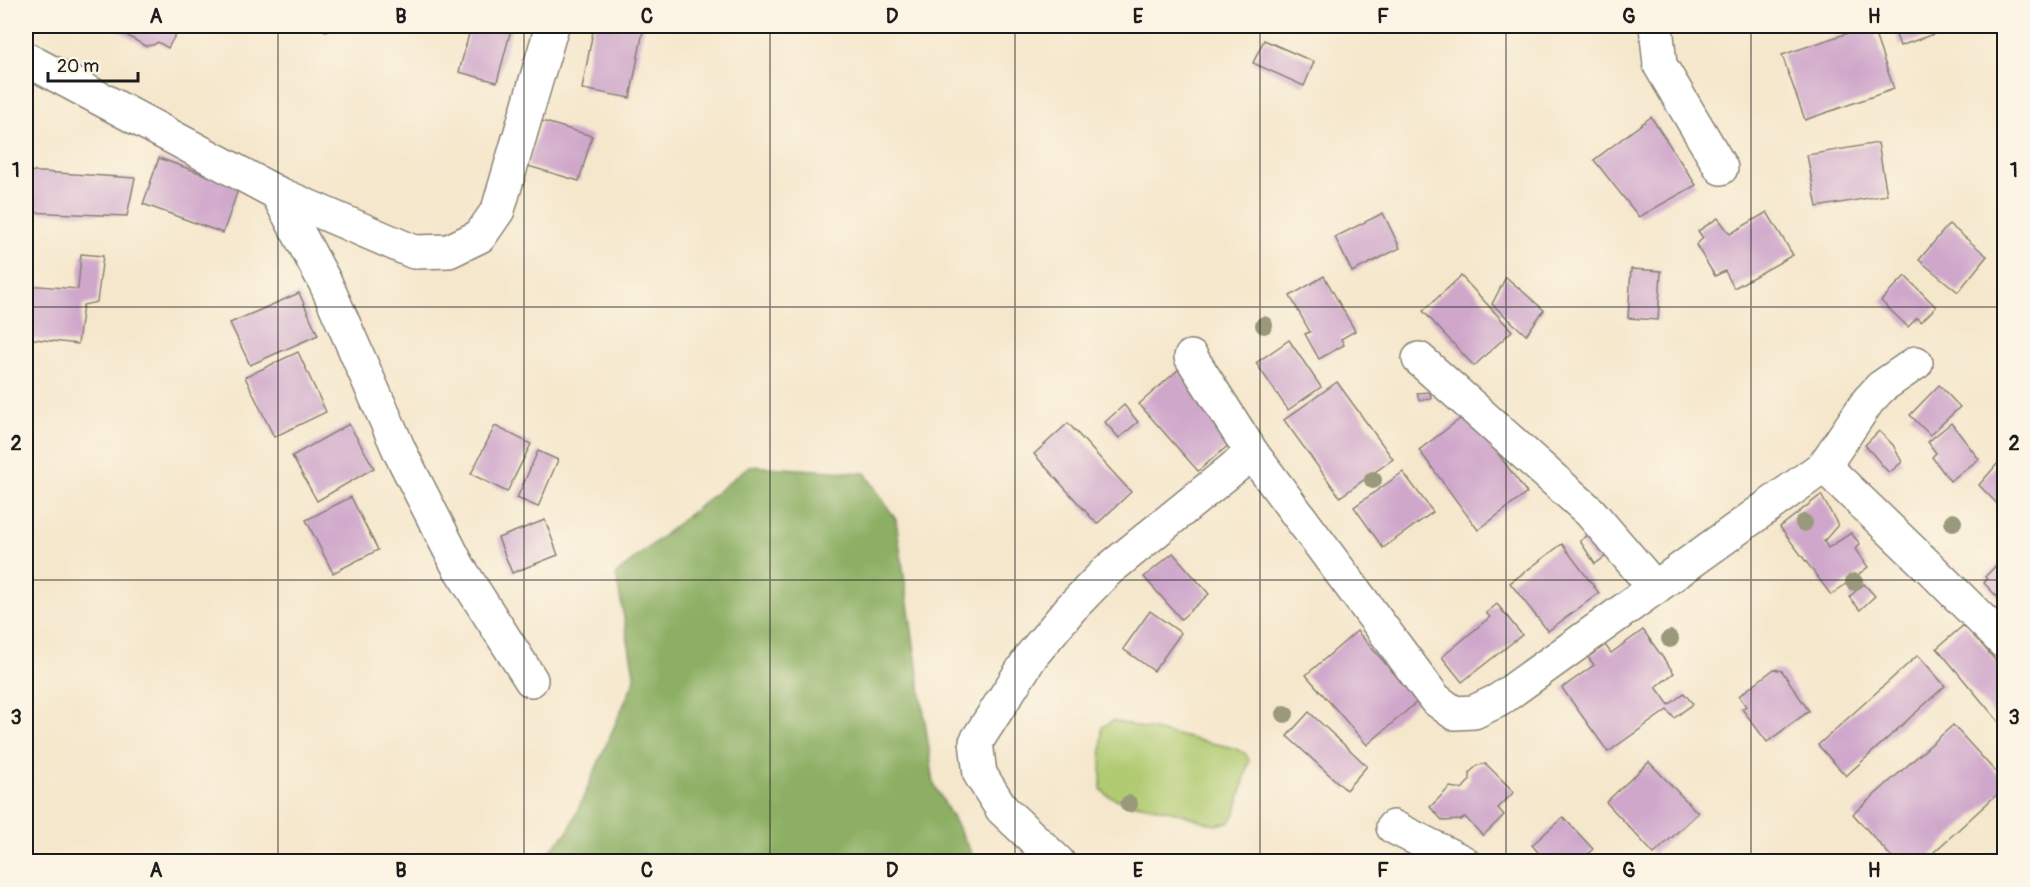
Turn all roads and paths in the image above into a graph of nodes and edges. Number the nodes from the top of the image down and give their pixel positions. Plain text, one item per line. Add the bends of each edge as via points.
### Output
1 (552, 26) edge
2 (1656, 26) edge
3 (26, 59) edge
4 (1721, 168) dead end
5 (277, 193) junction
6 (1191, 357) dead end
7 (1419, 359) dead end
8 (1916, 363) dead end
9 (1252, 453) junction
10 (1824, 466) junction
11 (1655, 588) junction
12 (2004, 642) edge
13 (531, 680) dead end
14 (1393, 827) dead end
15 (1058, 861) edge
16 (1463, 861) edge

1 - 5 street via 498,210 480,236 449,251 414,252
2 - 4 street via 1660,65
3 - 5 street
5 - 13 street via 326,285 400,452 458,566
6 - 9 street
7 - 11 street via 1590,512
8 - 10 street via 1868,401
9 - 11 street via 1435,699 1454,713 1474,712 1499,700
9 - 15 street via 1107,571 1071,608 1032,655 976,742 980,774 1002,809
10 - 11 street
10 - 12 street
14 - 16 street

